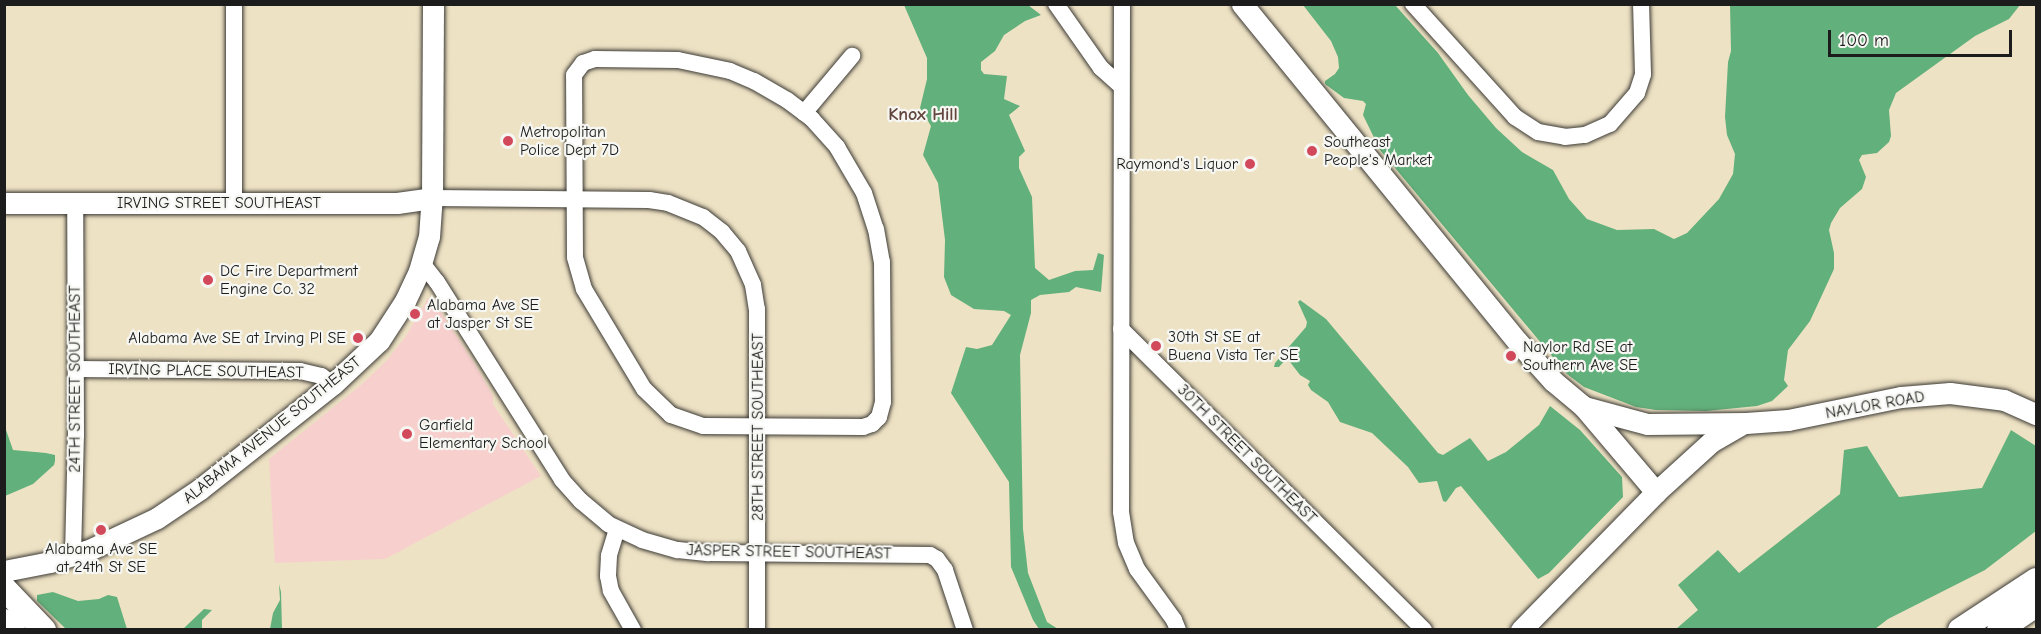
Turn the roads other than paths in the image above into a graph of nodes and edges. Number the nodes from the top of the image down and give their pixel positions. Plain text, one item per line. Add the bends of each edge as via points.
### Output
1 (234, 4) edge
2 (433, 4) edge
3 (1056, 4) edge
4 (1122, 4) edge
5 (1242, 4) edge
6 (1641, 4) edge
7 (1419, 6) edge
8 (852, 56) dead end
9 (1121, 86) junction
10 (804, 113) junction
11 (432, 198) junction
12 (574, 200) junction
13 (234, 202) junction
14 (4, 203) edge
15 (75, 203) junction
16 (422, 264) junction
17 (1121, 329) junction
18 (76, 369) junction
19 (333, 384) junction
20 (1583, 406) junction
21 (2037, 414) edge
22 (1746, 423) junction
23 (758, 427) junction
24 (1656, 492) junction
25 (618, 529) junction
26 (759, 553) junction
27 (73, 555) junction
28 (5, 576) edge
29 (2037, 580) edge
30 (2037, 605) edge
31 (4, 621) edge
32 (13, 630) edge
33 (44, 630) edge
34 (633, 630) edge
35 (757, 630) edge
36 (965, 630) edge
37 (1178, 630) edge
38 (1424, 630) edge
39 (1521, 630) edge
40 (1960, 630) edge
41 (1999, 630) edge

1 - 13 street
2 - 11 main road, ALABAMA AVENUE SOUTHEAST
3 - 9 street via 1101,68
4 - 9 street
5 - 20 main road via 1517,341 1553,381
6 - 7 street via 1643,74 1632,102 1610,124 1585,135 1551,136 1515,117
8 - 10 street
9 - 17 street
10 - 12 street via 754,81 725,69 694,62 589,60 577,69 574,82
10 - 23 street via 849,165 862,188 876,229 883,277 881,410 876,421 863,427
11 - 12 street, 28TH STREET SOUTHEAST
11 - 13 main road, IRVING STREET SOUTHEAST via 397,203
11 - 16 main road, ALABAMA AVENUE SOUTHEAST
12 - 23 street via 574,256 582,286 648,393 666,412 687,422 709,427
12 - 23 street, 28TH STREET SOUTHEAST via 649,200 684,208 722,232 745,263 753,285 757,309
13 - 15 main road, IRVING STREET SOUTHEAST
14 - 15 main road, IRVING STREET SOUTHEAST
15 - 18 street, 24TH STREET SOUTHEAST
16 - 19 main road, ALABAMA AVENUE SOUTHEAST via 390,325 363,358
16 - 25 street, JASPER STREET SOUTHEAST via 562,480 591,510
17 - 37 street via 1120,496 1124,534 1137,569
17 - 38 street, 30TH STREET SOUTHEAST
18 - 19 street, IRVING PLACE SOUTHEAST via 300,371 321,376
18 - 27 street, 24TH STREET SOUTHEAST
19 - 27 main road, ALABAMA AVENUE SOUTHEAST via 170,510 113,540
20 - 22 main road, NAYLOR ROAD via 1647,424
20 - 24 main road
21 - 22 main road, NAYLOR ROAD via 2004,400 1950,393 1901,397 1788,420
22 - 24 main road via 1711,442
23 - 26 street, 28TH STREET SOUTHEAST
24 - 39 main road
25 - 26 street, JASPER STREET SOUTHEAST via 678,550
25 - 34 street via 609,556 608,576 611,591
26 - 35 street, 28TH STREET SOUTHEAST
26 - 36 street, JASPER STREET SOUTHEAST via 922,554 937,559 945,570
27 - 28 main road, ALABAMA AVENUE SOUTHEAST
28 - 33 highway
29 - 40 highway
30 - 41 highway
31 - 32 highway

